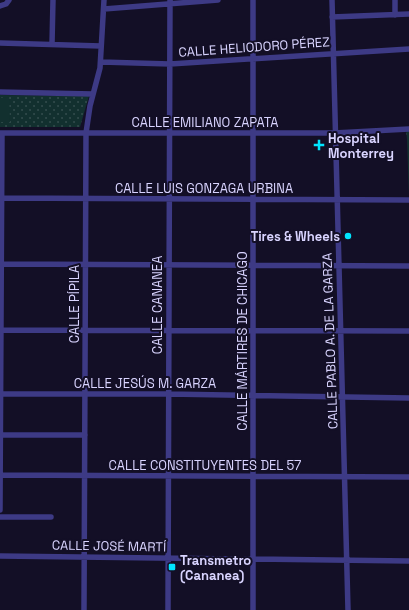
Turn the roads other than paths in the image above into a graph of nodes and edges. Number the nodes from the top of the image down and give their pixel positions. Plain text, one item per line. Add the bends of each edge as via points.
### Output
1 (9, 0) edge
2 (53, 0) edge
3 (104, 0) edge
4 (218, 0) edge
5 (253, 0) edge
6 (332, 0) edge
7 (395, 0) edge
8 (170, 2) edge
9 (0, 6) edge
10 (104, 9) junction
11 (409, 14) edge
12 (395, 15) junction
13 (332, 17) junction
14 (0, 44) edge
15 (52, 44) junction
16 (101, 46) junction
17 (409, 50) edge
18 (332, 53) junction
19 (253, 58) junction
20 (101, 62) junction
21 (170, 64) junction
22 (0, 92) edge
23 (93, 94) junction
24 (409, 128) edge
25 (334, 132) junction
26 (1, 133) edge
27 (86, 133) junction
28 (169, 133) junction
29 (254, 133) junction
30 (1, 198) edge
31 (169, 198) junction
32 (254, 198) junction
33 (86, 199) junction
34 (336, 199) junction
35 (409, 200) edge
36 (0, 264) edge
37 (85, 265) junction
38 (168, 265) junction
39 (253, 265) junction
40 (339, 265) junction
41 (409, 266) edge
42 (0, 330) edge
43 (85, 330) junction
44 (168, 330) junction
45 (253, 330) junction
46 (341, 330) junction
47 (409, 331) edge
48 (0, 394) edge
49 (85, 394) junction
50 (168, 394) junction
51 (253, 396) junction
52 (343, 397) junction
53 (409, 398) edge
54 (0, 435) edge
55 (85, 435) junction
56 (0, 475) edge
57 (85, 476) junction
58 (168, 476) junction
59 (253, 477) junction
60 (344, 477) junction
61 (409, 477) edge
62 (0, 510) edge
63 (51, 516) dead end
64 (0, 517) edge
65 (0, 556) edge
66 (84, 556) junction
67 (168, 558) junction
68 (253, 558) junction
69 (409, 560) edge
70 (347, 561) junction
71 (84, 610) edge
72 (168, 610) edge
73 (253, 610) edge
74 (348, 610) edge

1 - 9 street
2 - 15 street
3 - 10 street, CALLE PÍPILA
4 - 8 street
5 - 19 street, CALLE MÁRTIRES DE CHICAGO
6 - 13 street, CALLE PABLO A. DE LA GARZA
7 - 12 street
8 - 10 street
8 - 21 street, CALLE CANANEA
10 - 16 street, CALLE PÍPILA
11 - 12 street
12 - 13 street
13 - 18 street, CALLE PABLO A. DE LA GARZA
14 - 15 street
15 - 16 street
16 - 20 street, CALLE PÍPILA
17 - 18 street, CALLE HELIODORO PÉREZ
18 - 19 street, CALLE HELIODORO PÉREZ
18 - 25 street, CALLE PABLO A. DE LA GARZA
19 - 21 street, CALLE HELIODORO PÉREZ
19 - 29 street, CALLE MÁRTIRES DE CHICAGO
20 - 21 street, CALLE HELIODORO PÉREZ
20 - 23 street, CALLE PÍPILA
21 - 28 street, CALLE CANANEA
22 - 23 street
23 - 27 street, CALLE PÍPILA
24 - 25 street, CALLE EMILIANO ZAPATA
25 - 29 street, CALLE EMILIANO ZAPATA
25 - 34 street, CALLE PABLO A. DE LA GARZA
26 - 27 street, CALLE EMILIANO ZAPATA
26 - 30 street
27 - 28 street, CALLE EMILIANO ZAPATA
27 - 33 street, CALLE PÍPILA
28 - 29 street, CALLE EMILIANO ZAPATA
28 - 31 street, CALLE CANANEA
29 - 32 street, CALLE MÁRTIRES DE CHICAGO
30 - 33 street, CALLE LUIS GONZAGA URBINA
30 - 36 street
31 - 32 street, CALLE LUIS GONZAGA URBINA
31 - 33 street, CALLE LUIS GONZAGA URBINA
31 - 38 street, CALLE CANANEA
32 - 34 street, CALLE LUIS GONZAGA URBINA
32 - 39 street, CALLE MÁRTIRES DE CHICAGO
33 - 37 street, CALLE PÍPILA
34 - 35 street, CALLE LUIS GONZAGA URBINA
34 - 40 street, CALLE PABLO A. DE LA GARZA
36 - 37 street
36 - 42 street
37 - 38 street
37 - 43 street, CALLE PÍPILA
38 - 39 street
38 - 44 street, CALLE CANANEA
39 - 40 street
39 - 45 street, CALLE MÁRTIRES DE CHICAGO
40 - 41 street
40 - 46 street, CALLE PABLO A. DE LA GARZA
42 - 43 street
42 - 48 street
43 - 44 street
43 - 49 street, CALLE PÍPILA
44 - 45 street
44 - 50 street, CALLE CANANEA
45 - 46 street
45 - 51 street, CALLE MÁRTIRES DE CHICAGO
46 - 47 street
46 - 52 street, CALLE PABLO A. DE LA GARZA
48 - 49 street, CALLE JESÚS M. GARZA
48 - 54 street
49 - 50 street, CALLE JESÚS M. GARZA
49 - 55 street, CALLE PÍPILA
50 - 51 street, CALLE JESÚS M. GARZA
50 - 58 street, CALLE CANANEA
51 - 52 street, CALLE JESÚS M. GARZA
51 - 59 street, CALLE MÁRTIRES DE CHICAGO
52 - 53 street, CALLE JESÚS M. GARZA
52 - 60 street, CALLE PABLO A. DE LA GARZA
54 - 55 street
54 - 56 street
55 - 57 street, CALLE PÍPILA
56 - 57 street, CALLE CONSTITUYENTES DEL 57
56 - 62 street
57 - 58 street, CALLE CONSTITUYENTES DEL 57
57 - 66 street, CALLE PÍPILA
58 - 59 street, CALLE CONSTITUYENTES DEL 57
58 - 67 street, CALLE CANANEA
59 - 60 street, CALLE CONSTITUYENTES DEL 57
59 - 68 street, CALLE MÁRTIRES DE CHICAGO
60 - 61 street, CALLE CONSTITUYENTES DEL 57
60 - 70 street, CALLE PABLO A. DE LA GARZA
63 - 64 street
65 - 66 street, CALLE JOSÉ MARTÍ
66 - 67 street, CALLE JOSÉ MARTÍ
66 - 71 street, CALLE PÍPILA
67 - 68 street, CALLE JOSÉ MARTÍ
67 - 72 street, CALLE CANANEA
68 - 70 street, CALLE JOSÉ MARTÍ
68 - 73 street, CALLE MÁRTIRES DE CHICAGO
69 - 70 street, CALLE JOSÉ MARTÍ
70 - 74 street, CALLE PABLO A. DE LA GARZA

